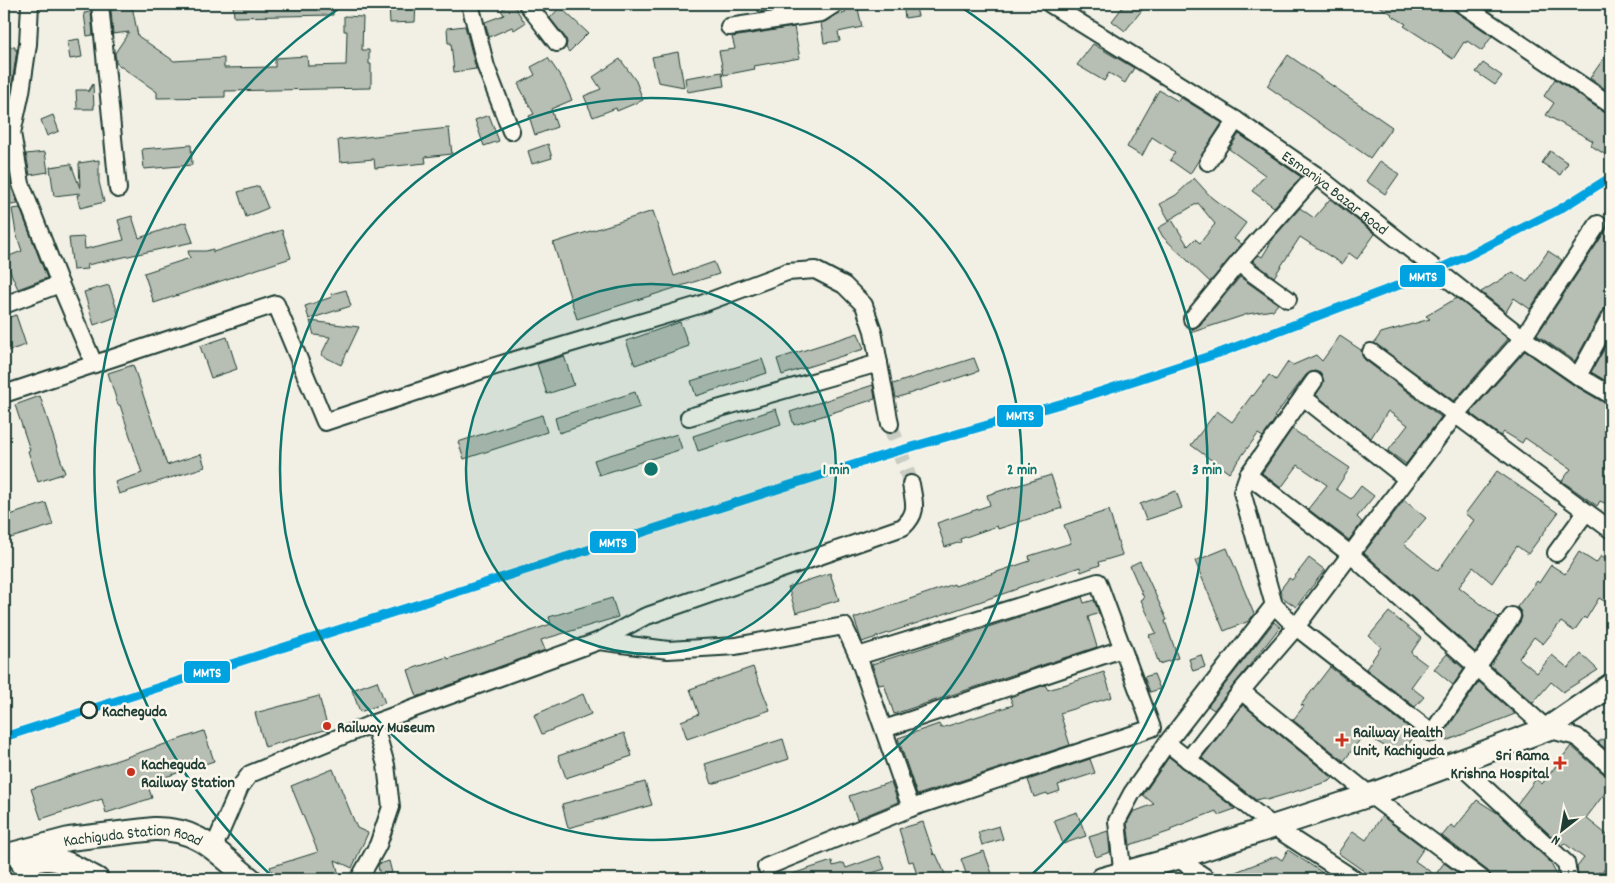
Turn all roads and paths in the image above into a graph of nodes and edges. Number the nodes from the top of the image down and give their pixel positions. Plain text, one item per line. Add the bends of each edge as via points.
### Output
1 (30, 4) edge
2 (100, 4) edge
3 (470, 4) edge
4 (526, 4) edge
5 (835, 4) edge
6 (1050, 4) edge
7 (1462, 4) edge
8 (729, 27) dead end
9 (557, 43) dead end
10 (1611, 105) edge
11 (1236, 120) junction
12 (511, 132) dead end
13 (1208, 162) dead end
14 (1316, 175) junction
15 (118, 189) dead end
16 (1598, 224) dead end
17 (1238, 263) junction
18 (60, 284) junction
19 (1288, 299) dead end
20 (4, 305) edge
21 (1611, 316) edge
22 (1192, 319) dead end
23 (1523, 338) junction
24 (1371, 352) dead end
25 (879, 363) junction
26 (94, 364) junction
27 (1578, 376) junction
28 (1314, 381) dead end
29 (4, 394) edge
30 (1611, 396) edge
31 (1303, 397) junction
32 (1455, 415) junction
33 (689, 416) dead end
34 (890, 424) tunnel mouth
35 (1248, 476) junction
36 (1407, 479) junction
37 (911, 484) tunnel mouth
38 (1586, 512) junction
39 (1611, 530) edge
40 (1556, 553) dead end
41 (1350, 554) junction
42 (1274, 605) junction
43 (1512, 616) dead end
44 (1296, 627) junction
45 (599, 641) junction
46 (1122, 649) junction
47 (858, 656) junction
48 (1478, 667) junction
49 (1611, 685) edge
50 (1241, 691) junction
51 (374, 723) junction
52 (884, 729) junction
53 (1547, 729) junction
54 (1167, 743) junction
55 (1188, 760) junction
56 (1457, 762) junction
57 (1611, 767) edge
58 (1370, 795) junction
59 (911, 808) junction
60 (1274, 827) junction
61 (214, 847) junction
62 (4, 856) edge
63 (1178, 858) junction
64 (766, 867) dead end
65 (4, 870) edge
66 (1123, 876) edge
67 (97, 879) edge
68 (250, 879) edge
69 (359, 879) edge
70 (1102, 879) edge
71 (1208, 879) edge
72 (1354, 879) edge
73 (1482, 879) edge
74 (1569, 879) edge

1 - 18 street via 28,44 12,133 21,184
2 - 15 street
3 - 12 street via 486,67
4 - 9 street
5 - 8 street via 821,14
6 - 11 street, Esmaniya Bazar Road
7 - 10 street
11 - 13 street
11 - 14 street, Esmaniya Bazar Road
14 - 17 street
14 - 23 street, Esmaniya Bazar Road
16 - 23 street
17 - 19 street
17 - 22 street
18 - 20 street
18 - 26 street
21 - 27 street
23 - 27 street, Esmaniya Bazar Road
23 - 32 street
24 - 32 street
25 - 26 street via 864,305 844,285 815,270 787,272 699,305 325,422 276,304
25 - 33 street
25 - 34 street
26 - 29 street
27 - 30 street, Esmaniya Bazar Road
28 - 31 street
31 - 35 street
31 - 36 street
32 - 36 street
32 - 38 street
35 - 41 street
35 - 42 street via 1242,492
36 - 41 street
37 - 45 street via 915,508 903,527 644,616
38 - 39 street
38 - 40 street
41 - 44 street
41 - 48 street
42 - 44 street
42 - 54 street
43 - 48 street
44 - 48 street via 1432,734
44 - 50 street
45 - 47 street via 668,650 736,646 844,626
45 - 51 street
46 - 47 street via 1098,582
46 - 52 street
46 - 59 street via 1152,728
47 - 52 street
48 - 53 street
49 - 53 main road
50 - 55 street
50 - 58 street
51 - 61 street via 250,774 240,786
51 - 69 street via 386,765 392,807 378,845
52 - 59 street
53 - 56 main road
53 - 57 street via 1577,737
54 - 55 street
54 - 66 street via 1117,821
55 - 60 street
56 - 58 main road
56 - 74 street via 1566,862
58 - 60 main road
58 - 73 street
59 - 64 street
60 - 63 main road
60 - 72 street
61 - 62 main road, Kachiguda Station Road via 179,830 154,829 69,839
61 - 68 main road, Kachiguda Station Road
63 - 66 main road
63 - 71 street
65 - 67 main road, Kachiguda Station Road via 53,859
66 - 70 main road

